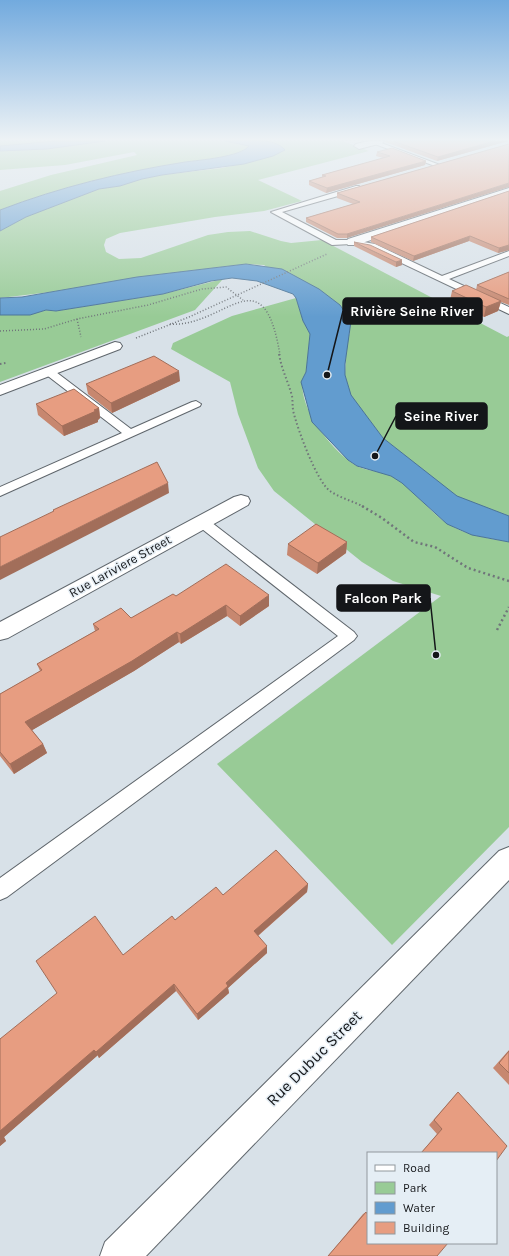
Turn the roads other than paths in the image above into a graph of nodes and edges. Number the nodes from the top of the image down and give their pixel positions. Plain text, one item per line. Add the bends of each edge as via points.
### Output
1 (316, 200) edge
2 (482, 200) edge
3 (352, 242) junction
4 (509, 253) edge
5 (442, 279) junction
6 (509, 311) edge
7 (115, 346) road end
8 (48, 371) junction
9 (0, 390) edge
10 (196, 404) dead end
11 (130, 434) junction
12 (0, 492) edge
13 (241, 501) dead end
14 (202, 522) junction
15 (0, 632) edge
16 (506, 868) edge
17 (0, 890) edge
18 (118, 1256) edge

1 - 3 lane via 275,212 336,243
2 - 3 street
3 - 5 lane via 372,246
4 - 5 lane
5 - 6 lane
7 - 8 street
8 - 9 street
8 - 11 lane
10 - 11 lane
11 - 12 lane
13 - 14 street, Rue Lariviere Street
14 - 15 street, Rue Lariviere Street
14 - 17 lane via 349,636
16 - 18 street, Rue Dubuc Street

